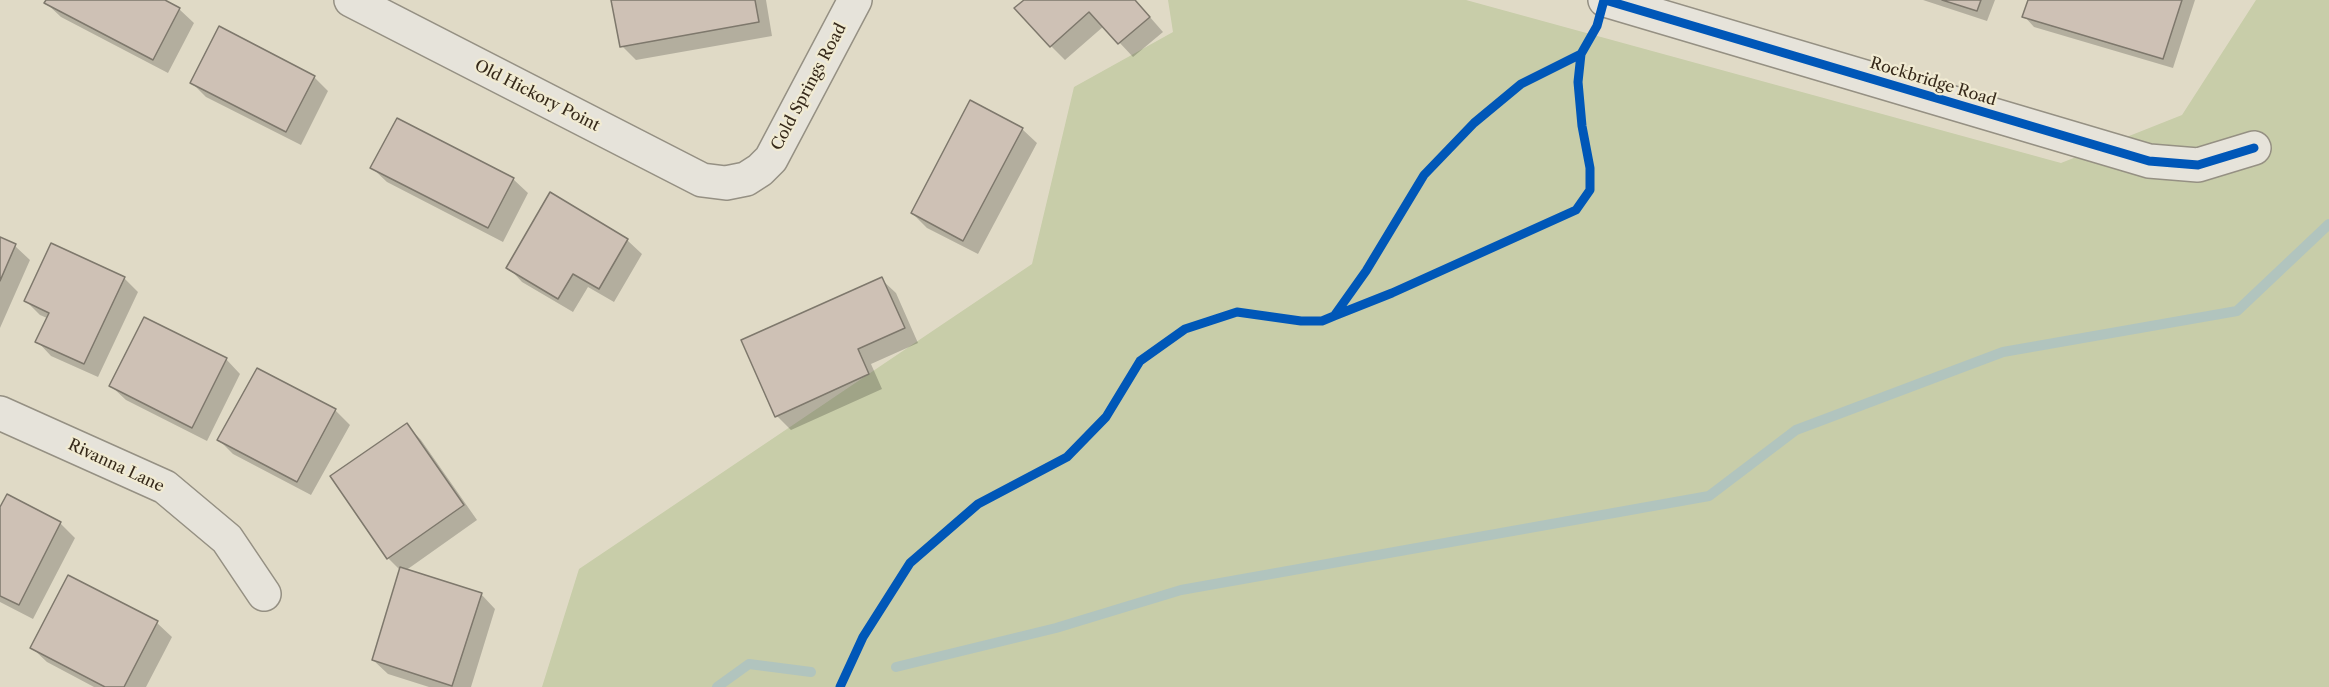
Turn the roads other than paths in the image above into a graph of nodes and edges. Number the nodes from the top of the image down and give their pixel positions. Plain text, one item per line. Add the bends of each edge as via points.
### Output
1 (351, 0) edge
2 (855, 0) edge
3 (1605, 0) edge
4 (2254, 148) dead end
5 (726, 183) joint
6 (0, 413) edge
7 (264, 594) dead end

1 - 5 street, Old Hickory Point via 702,180
2 - 5 street, Cold Springs Road via 771,159 746,179
3 - 4 street, Rockbridge Road via 2149,161 2198,165
6 - 7 street, Rivanna Lane via 165,487 227,539

